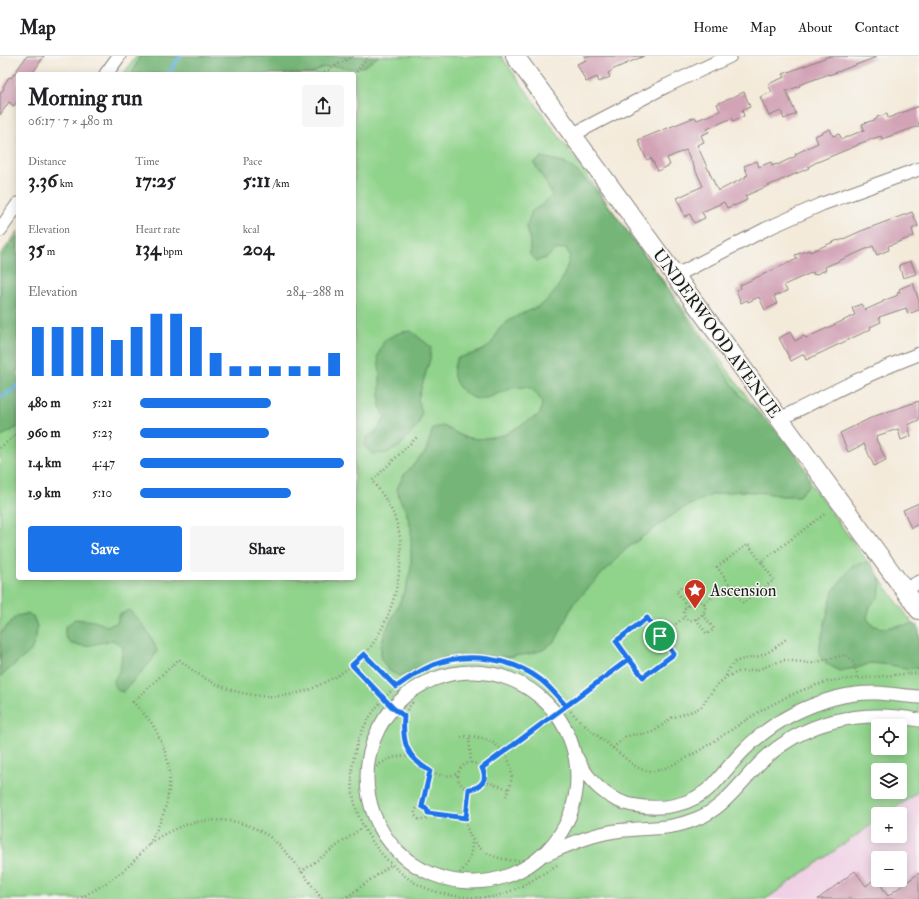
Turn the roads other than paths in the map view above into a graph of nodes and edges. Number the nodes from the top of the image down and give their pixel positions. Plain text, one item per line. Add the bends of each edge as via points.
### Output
1 (119, 56) edge
2 (515, 56) edge
3 (730, 56) edge
4 (107, 72) edge
5 (572, 135) junction
6 (919, 169) edge
7 (16, 207) edge
8 (0, 230) edge
9 (675, 276) junction
10 (919, 354) edge
11 (780, 419) junction
12 (911, 586) edge
13 (919, 610) edge
14 (919, 697) edge
15 (919, 720) edge
16 (575, 754) junction
17 (544, 855) junction

1 - 4 street
2 - 5 main road, UNDERWOOD AVENUE
3 - 5 street
5 - 9 main road, UNDERWOOD AVENUE
6 - 9 street via 822,204 766,229
7 - 8 street
9 - 11 main road, UNDERWOOD AVENUE
10 - 11 street via 860,379
11 - 12 main road, UNDERWOOD AVENUE
12 - 13 main road, UNDERWOOD AVENUE
14 - 16 street via 876,693 848,694 817,703 780,721 761,735 704,792 685,802 666,807 644,808 615,799 591,781
15 - 17 street via 874,715 820,725 804,731 780,746 724,802 698,819 671,827 599,834
16 - 17 street via 578,781 574,805 558,839
16 - 17 street via 563,725 561,710 511,680 495,674 476,672 452,673 400,691 388,703 386,715 370,748 367,790 374,816 392,846 419,869 451,881 486,882 504,878 530,866

